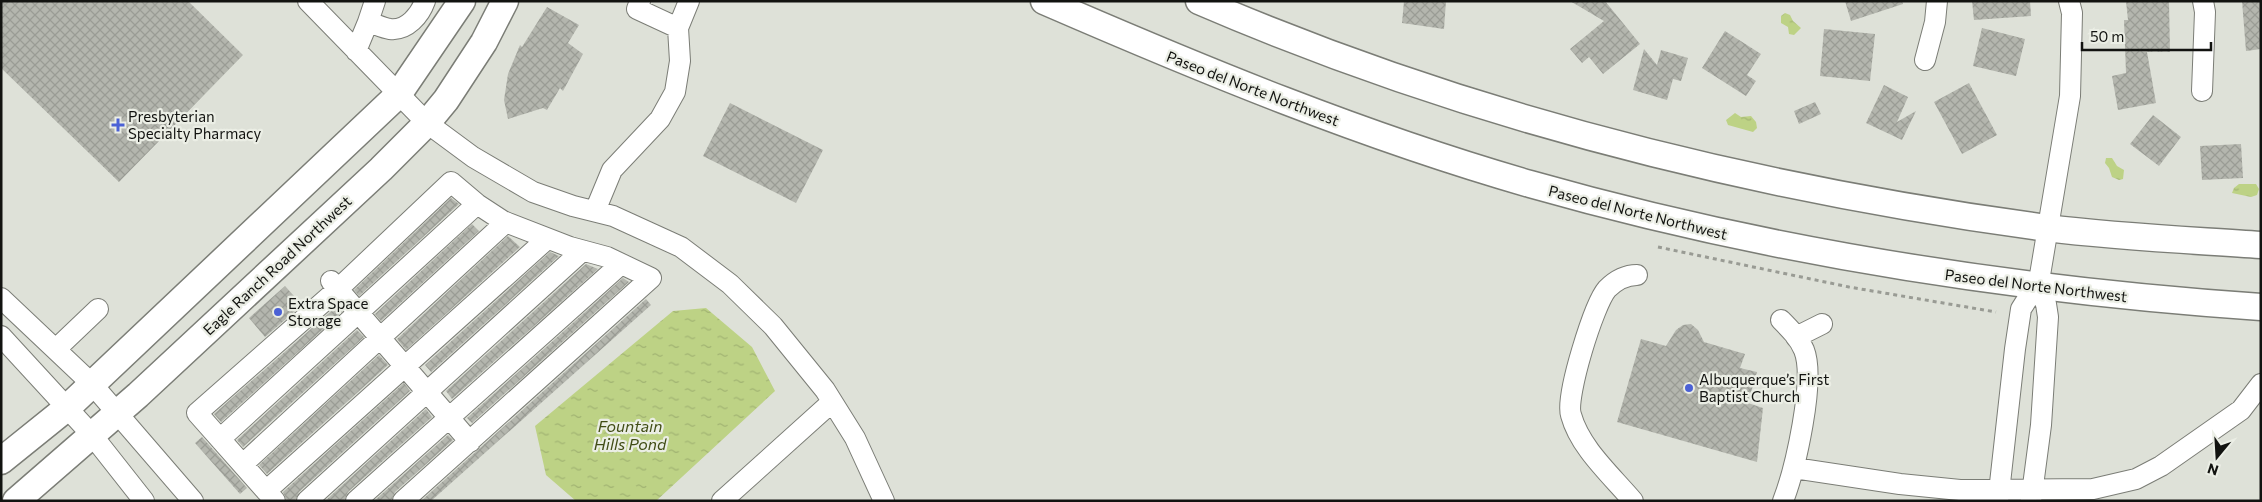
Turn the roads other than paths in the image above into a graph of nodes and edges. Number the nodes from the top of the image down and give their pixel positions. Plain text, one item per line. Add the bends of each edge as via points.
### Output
1 (308, 1) edge
2 (375, 1) edge
3 (425, 1) edge
4 (462, 1) edge
5 (505, 1) edge
6 (640, 1) edge
7 (690, 1) edge
8 (1044, 1) edge
9 (1199, 1) edge
10 (1937, 1) edge
11 (2069, 1) edge
12 (2203, 1) edge
13 (368, 22) junction
14 (678, 28) junction
15 (356, 51) junction
16 (1925, 60) dead end
17 (2202, 91) dead end
18 (398, 95) junction
19 (426, 123) junction
20 (477, 204) junction
21 (595, 211) junction
22 (506, 222) junction
23 (2049, 228) junction
24 (547, 238) junction
25 (2261, 245) edge
26 (582, 251) junction
27 (621, 264) junction
28 (1637, 275) dead end
29 (335, 284) junction
30 (2038, 287) junction
31 (1, 298) edge
32 (2261, 307) edge
33 (98, 309) dead end
34 (358, 314) junction
35 (1781, 320) dead end
36 (1822, 324) dead end
37 (1, 336) edge
38 (1796, 337) junction
39 (381, 339) junction
40 (56, 349) junction
41 (405, 366) junction
42 (92, 384) junction
43 (2261, 384) edge
44 (428, 392) junction
45 (832, 402) junction
46 (68, 407) junction
47 (117, 414) junction
48 (449, 418) junction
49 (92, 435) junction
50 (220, 439) junction
51 (470, 442) junction
52 (1, 461) edge
53 (242, 464) junction
54 (1794, 468) junction
55 (270, 496) edge
56 (1998, 496) edge
57 (2031, 496) edge
58 (16, 501) edge
59 (144, 501) edge
60 (193, 501) edge
61 (307, 501) edge
62 (356, 501) edge
63 (403, 501) edge
64 (722, 501) edge
65 (884, 501) edge
66 (1633, 501) edge
67 (1783, 501) edge

1 - 15 street
2 - 13 street
3 - 13 street via 414,20 402,27 391,30
4 - 18 main road
5 - 19 main road, Eagle Ranch Road Northwest via 484,42 446,100
6 - 14 street via 637,8
7 - 14 street
8 - 30 main road, Paseo del Norte Northwest via 1315,113 1528,184 1744,238
9 - 23 main road via 1269,30 1434,89 1612,142 1709,167 1829,192
10 - 16 street
11 - 23 street via 2072,13 2070,96
12 - 17 street
13 - 15 street
14 - 21 street via 680,60 676,92 660,119 612,170
15 - 18 street
18 - 19 street
18 - 42 main road
19 - 21 street via 514,182 552,200
19 - 47 main road, Eagle Ranch Road Northwest via 381,169
20 - 22 street
20 - 29 street via 451,182
20 - 34 street
21 - 45 street via 681,247 706,264 773,326
22 - 24 street
22 - 39 street
23 - 25 main road
23 - 30 street
24 - 26 street
24 - 41 street
26 - 27 street
26 - 44 street
27 - 48 street
27 - 51 street via 651,278
28 - 66 street via 1618,280 1601,298 1590,326 1569,405 1574,423 1588,448
29 - 34 street
29 - 50 street via 197,413
30 - 32 main road, Paseo del Norte Northwest
30 - 56 street via 2021,309
30 - 57 street via 2048,317 2041,425
31 - 40 street
33 - 40 street
34 - 39 street
34 - 50 street
35 - 38 street
36 - 38 street
37 - 46 street
38 - 54 street via 1804,351 1809,375
39 - 41 street
39 - 53 street
40 - 42 street
41 - 44 street
41 - 55 street
42 - 46 main road
42 - 47 street
43 - 57 street via 2241,410 2136,480
44 - 48 street
44 - 61 street
45 - 64 street
45 - 65 street via 855,438
46 - 49 street
46 - 52 main road
47 - 49 main road, Eagle Ranch Road Northwest
47 - 60 street
48 - 51 street
48 - 62 street
49 - 58 main road, Eagle Ranch Road Northwest
49 - 59 street
50 - 53 street
51 - 63 street
53 - 55 street
54 - 56 street
54 - 67 street
56 - 57 street

